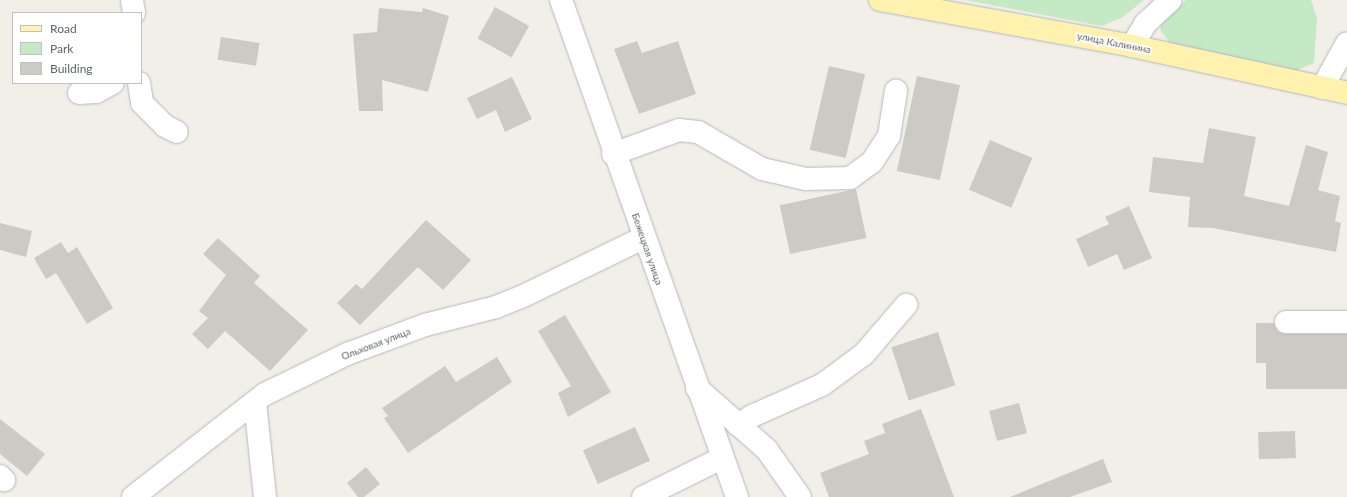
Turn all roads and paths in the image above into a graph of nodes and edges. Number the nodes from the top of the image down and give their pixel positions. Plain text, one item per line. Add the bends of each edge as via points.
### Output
1 (132, 0) edge
2 (561, 0) edge
3 (880, 0) edge
4 (1171, 0) edge
5 (134, 12) edge
6 (1347, 43) edge
7 (1132, 46) junction
8 (111, 84) edge
9 (139, 84) edge
10 (1322, 88) junction
11 (896, 91) dead end
12 (79, 93) dead end
13 (1347, 93) edge
14 (177, 132) dead end
15 (614, 154) junction
16 (643, 238) junction
17 (906, 305) dead end
18 (1286, 322) dead end
19 (1347, 322) edge
20 (696, 387) junction
21 (255, 402) junction
22 (738, 425) junction
23 (722, 458) junction
24 (133, 497) edge
25 (265, 497) edge
26 (643, 497) edge
27 (736, 497) edge
28 (800, 497) edge

1 - 5 street
2 - 15 street, Бежецкая улица
3 - 7 main road, улица Калинина
4 - 7 street via 1145,24
6 - 10 street
7 - 10 main road, улица Калинина
8 - 12 street via 96,92
9 - 14 street via 142,104 165,126
10 - 13 main road, улица Калинина
11 - 15 street via 889,136 872,162 850,178 806,179 762,169 698,132 679,130
15 - 16 street, Бежецкая улица
16 - 20 street, Бежецкая улица
16 - 21 street, Ольховая улица via 496,307 425,325 347,354
17 - 22 street via 864,354 822,385
18 - 19 street
20 - 22 street
20 - 23 street, Бежецкая улица
21 - 24 street, Ольховая улица
21 - 25 street
22 - 28 street via 767,450
23 - 26 street
23 - 27 street, Бежецкая улица

